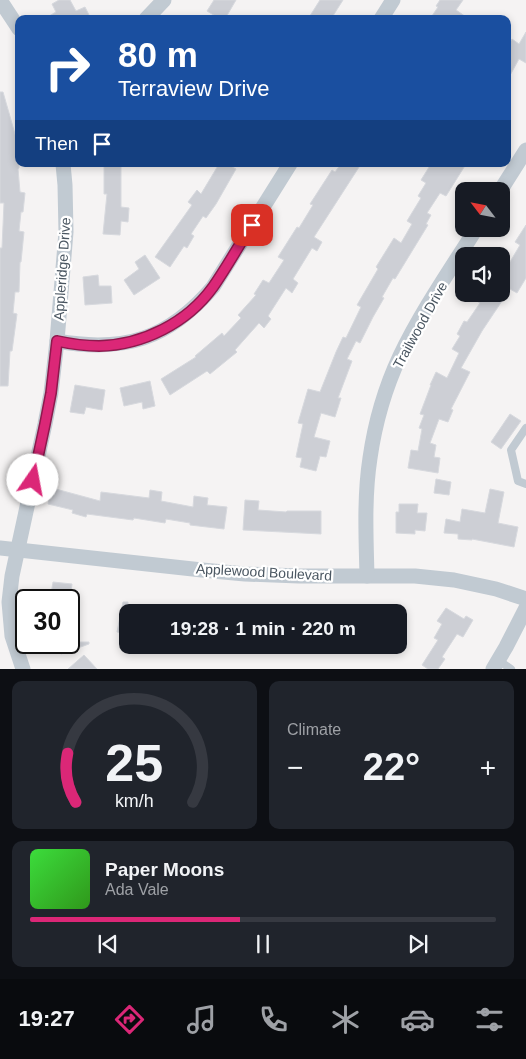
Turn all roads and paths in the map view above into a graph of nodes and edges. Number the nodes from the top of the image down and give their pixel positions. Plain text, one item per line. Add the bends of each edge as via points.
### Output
1 (0, 0) edge
2 (164, 0) edge
3 (393, 0) edge
4 (150, 15) edge
5 (384, 15) edge
6 (15, 23) edge
7 (526, 150) edge
8 (63, 167) edge
9 (288, 167) edge
10 (506, 182) edge
11 (470, 238) edge
12 (57, 341) junction
13 (526, 428) edge
14 (526, 484) edge
15 (0, 548) edge
16 (18, 550) junction
17 (367, 576) junction
18 (526, 599) edge
19 (526, 608) edge
20 (495, 665) edge
21 (24, 669) edge
22 (511, 669) edge

1 - 6 street
2 - 4 street
3 - 5 street
7 - 10 street
8 - 12 street, Appleridge Drive via 66,232
9 - 12 street via 213,286 190,312 155,334 127,342 98,346
11 - 17 street, Trailwood Drive via 405,348 381,407 367,479
12 - 16 street, Appleridge Drive via 51,393
13 - 14 lane via 511,450 518,481
15 - 16 street, Applewood Boulevard
16 - 17 street, Applewood Boulevard via 245,574
16 - 21 street, Appleridge Drive via 9,602 12,636
17 - 18 street, Applewood Boulevard via 454,580
19 - 20 street
20 - 22 lane

